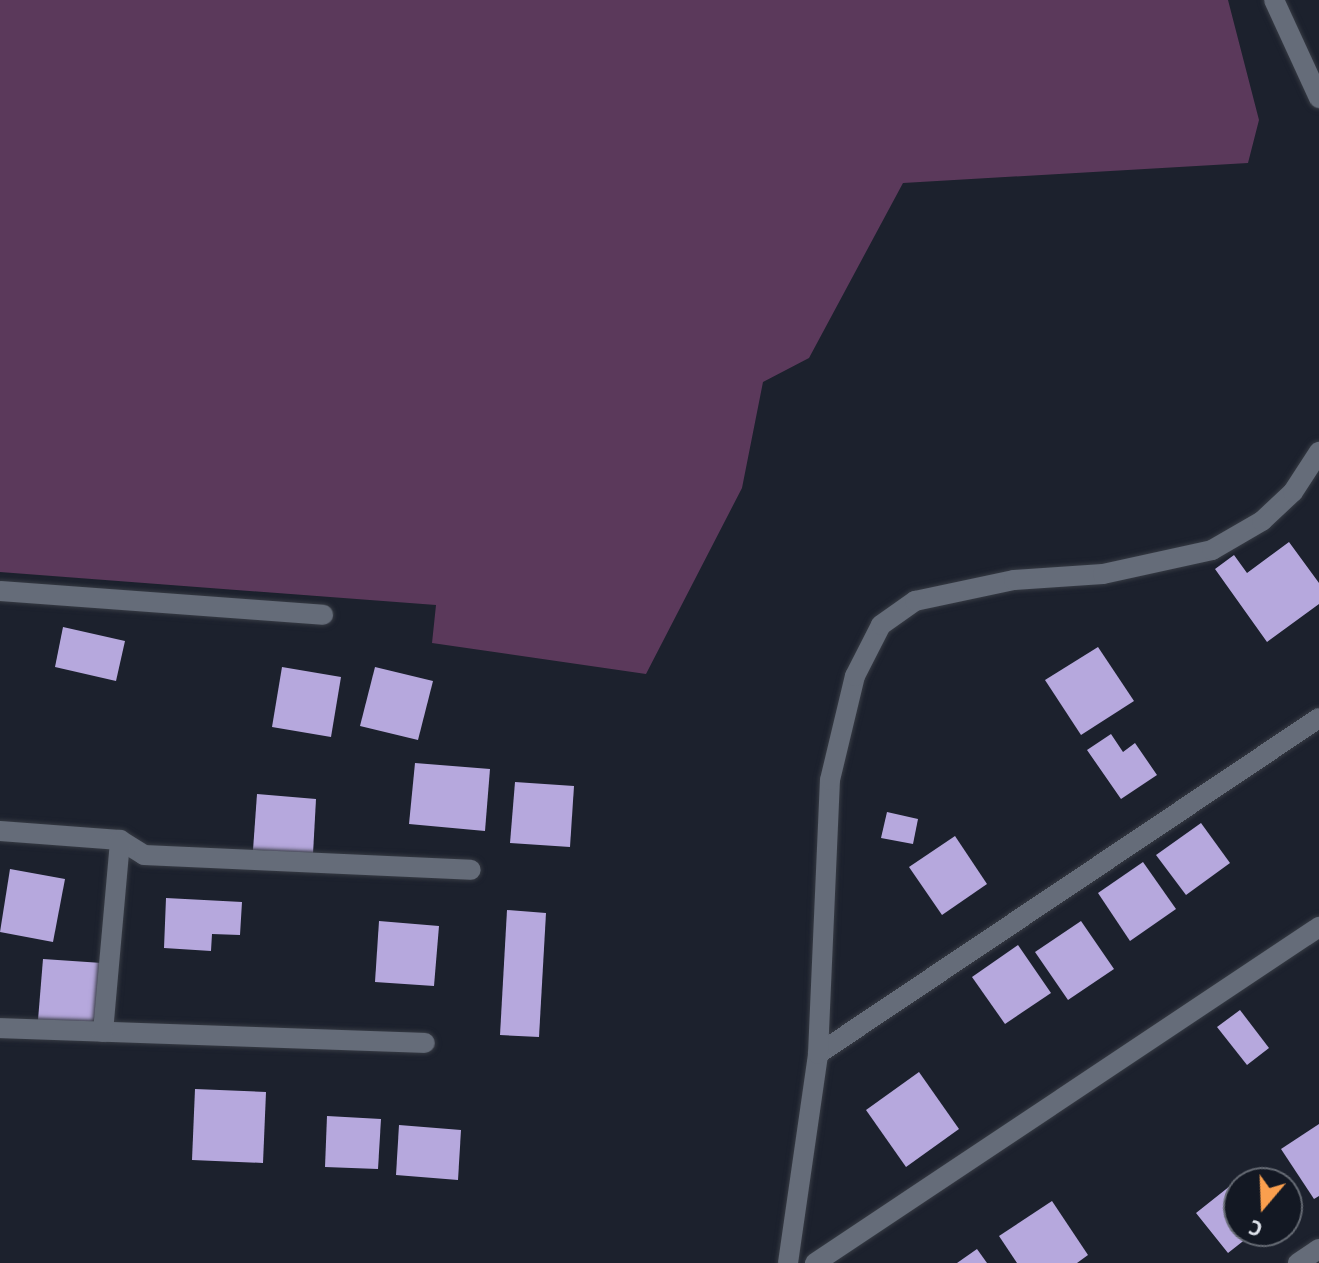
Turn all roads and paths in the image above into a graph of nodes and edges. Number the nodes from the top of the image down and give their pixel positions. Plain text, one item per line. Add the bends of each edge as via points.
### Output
1 (1274, 0) edge
2 (1319, 98) edge
3 (1319, 452) edge
4 (0, 591) edge
5 (323, 615) dead end
6 (1319, 718) edge
7 (0, 831) edge
8 (120, 840) junction
9 (471, 870) dead end
10 (1319, 927) edge
11 (0, 1028) edge
12 (103, 1032) junction
13 (425, 1043) dead end
14 (818, 1054) junction
15 (1319, 1249) edge
16 (788, 1263) edge
17 (815, 1263) edge
18 (1298, 1263) edge

1 - 2 street
3 - 14 street via 1293,492 1262,521 1212,550 1103,574 1014,580 915,601 881,625 855,676 830,780
4 - 5 street
6 - 14 street
7 - 8 street
8 - 9 street via 144,855
8 - 12 street
10 - 17 street
11 - 12 street
12 - 13 street
14 - 16 street
15 - 18 street

